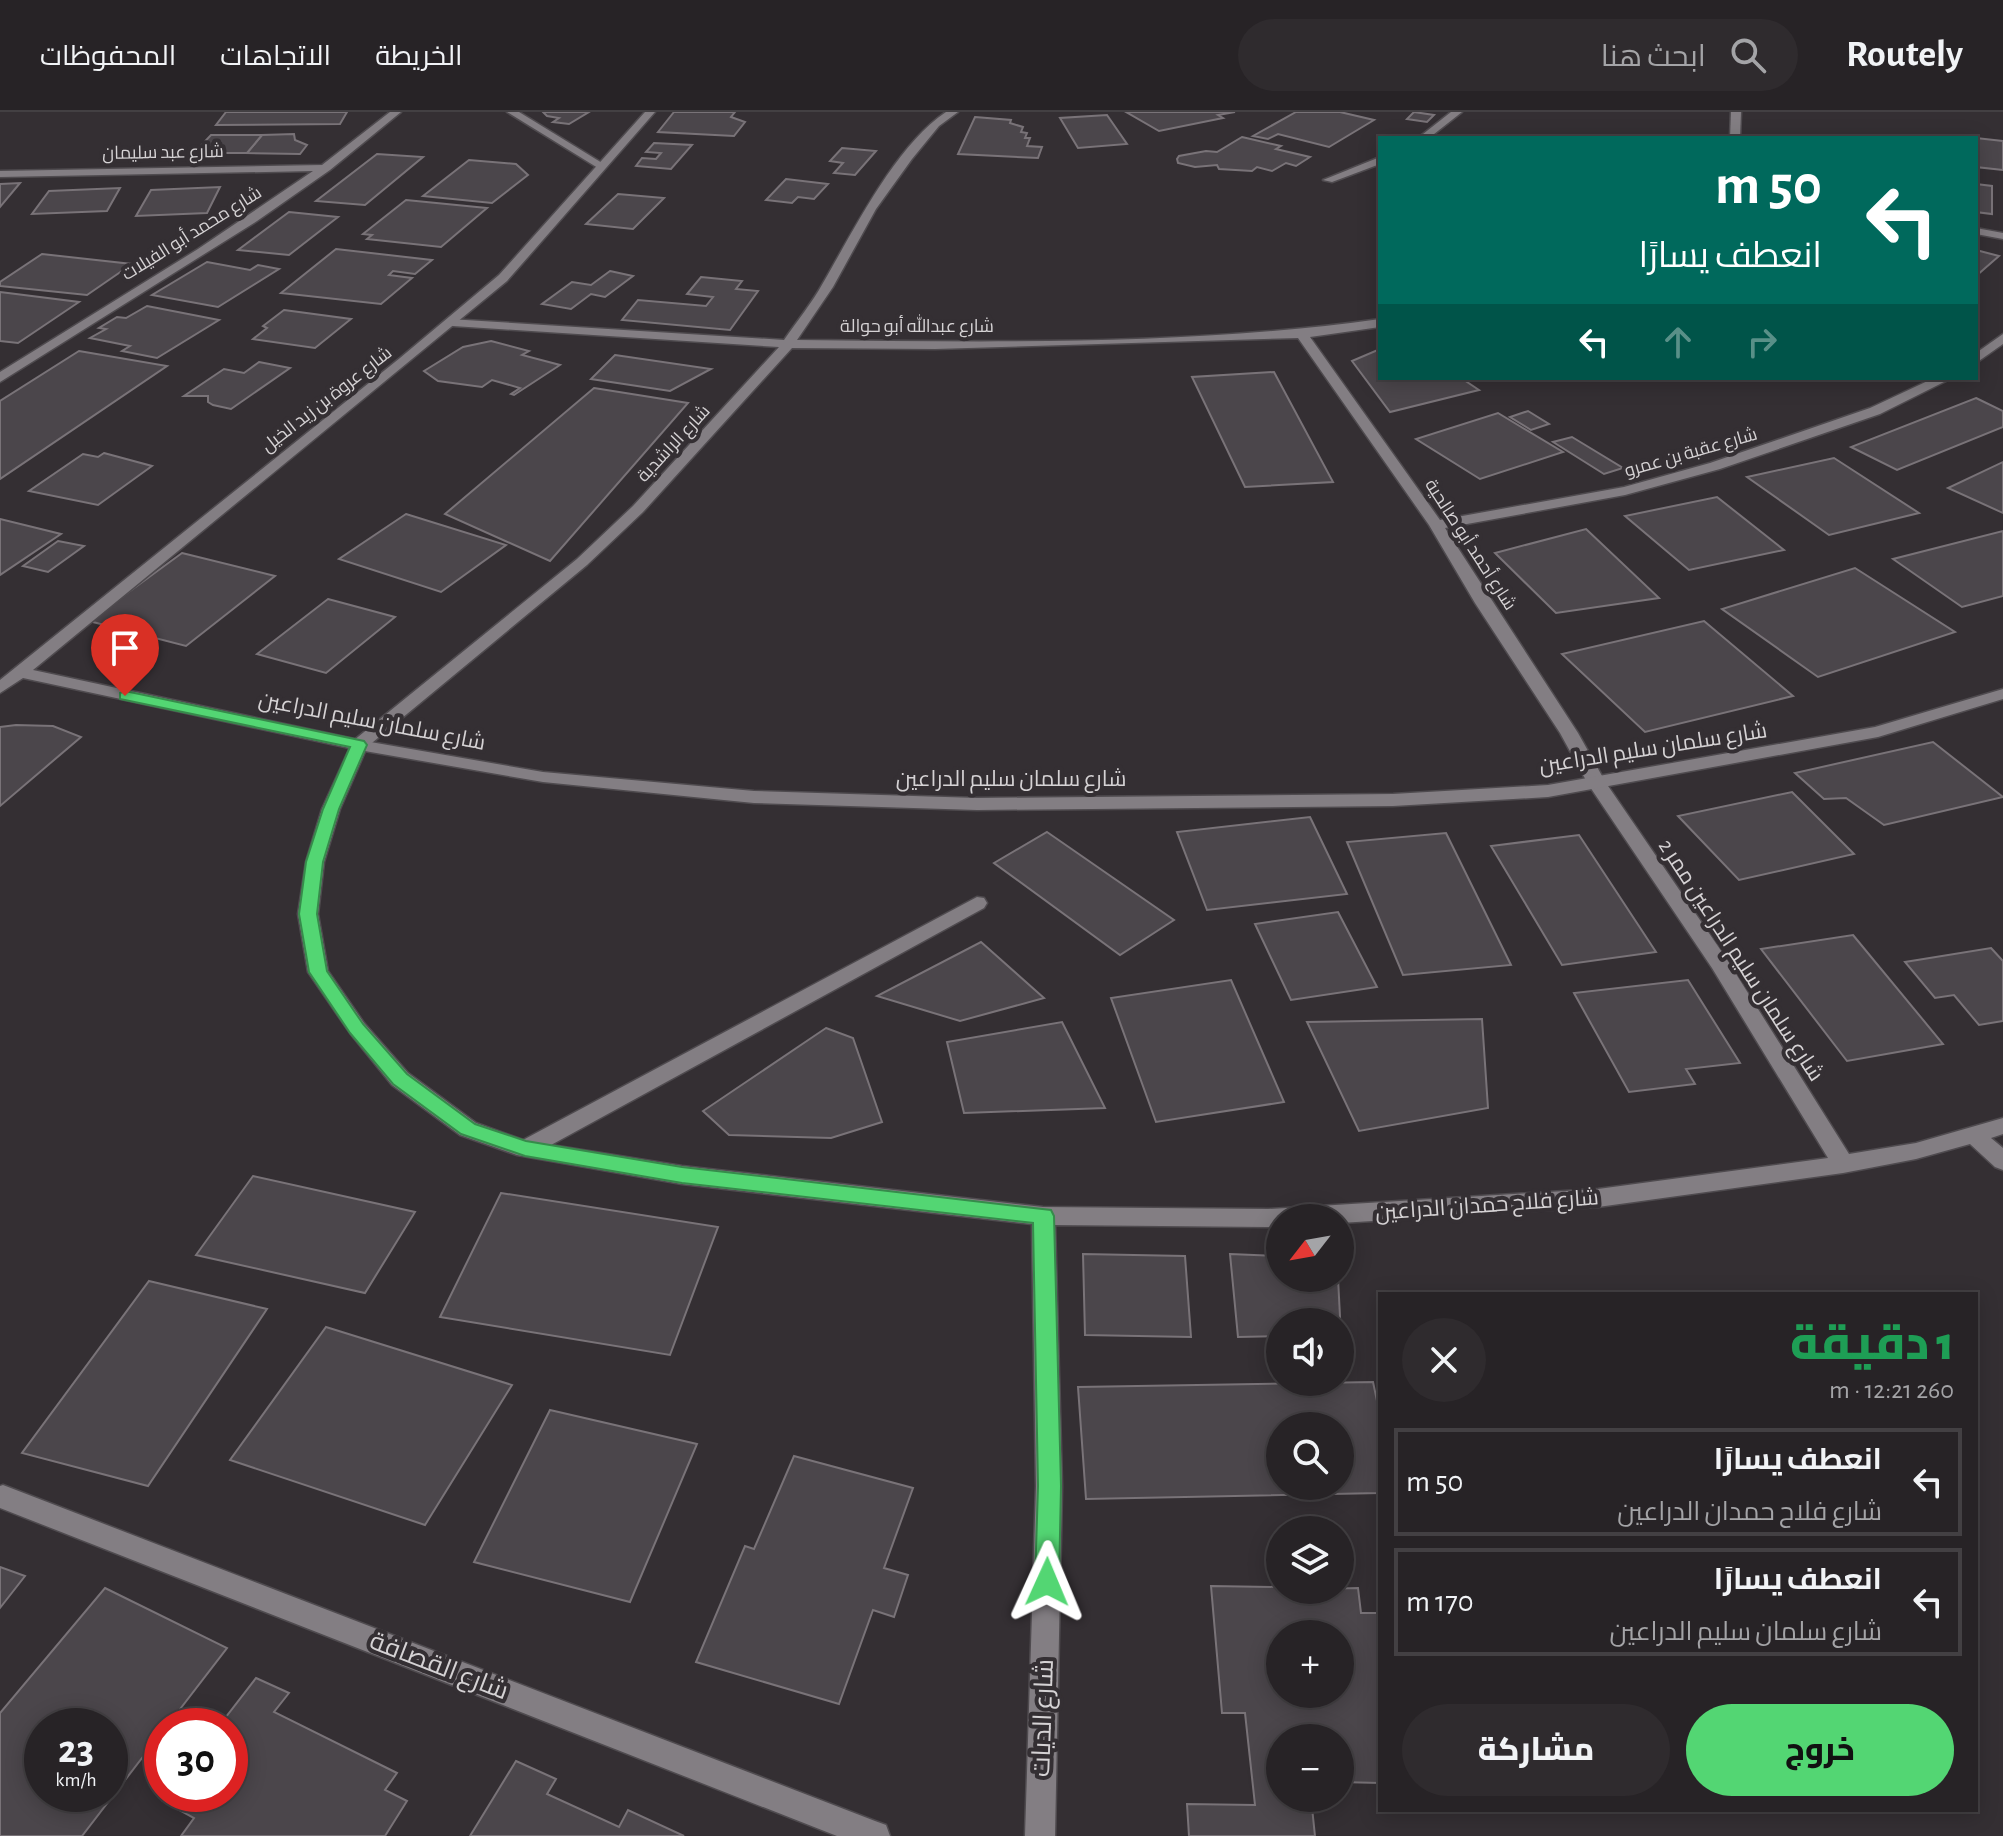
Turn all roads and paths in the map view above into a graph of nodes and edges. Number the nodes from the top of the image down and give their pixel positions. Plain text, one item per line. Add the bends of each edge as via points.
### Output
1 (396, 112) edge
2 (512, 112) edge
3 (650, 112) edge
4 (953, 112) edge
5 (1457, 112) edge
6 (1736, 112) edge
7 (1426, 136) edge
8 (1735, 136) edge
9 (1378, 161) edge
10 (602, 166) junction
11 (326, 168) junction
12 (0, 174) edge
13 (1328, 180) dead end
14 (1978, 231) edge
15 (2003, 236) edge
16 (453, 322) junction
17 (1378, 323) edge
18 (1302, 334) junction
19 (2003, 338) edge
20 (788, 344) junction
21 (1978, 357) edge
22 (0, 378) edge
23 (1941, 380) edge
24 (1436, 525) junction
25 (20, 672) junction
26 (0, 688) edge
27 (2003, 694) edge
28 (359, 745) junction
29 (1597, 784) junction
30 (977, 903) dead end
31 (2003, 1126) edge
32 (1975, 1136) junction
33 (525, 1149) junction
34 (2003, 1161) edge
35 (1843, 1164) junction
36 (1043, 1216) junction
37 (3, 1497) dead end
38 (875, 1836) edge
39 (1040, 1836) edge

1 - 11 street, شارع محمد أبو الفيلات
2 - 10 street
3 - 10 street, شارع عروة بن زيد الخيل
4 - 20 street, شارع الراشدية via 935,124 871,209
5 - 7 street
6 - 8 street
9 - 13 street
10 - 16 street, شارع عروة بن زيد الخيل via 503,278
11 - 12 street, شارع عبد سليمان
11 - 22 street, شارع محمد أبو الفيلات
14 - 15 street
16 - 20 street, شارع عبدالله أبو حوالة
16 - 25 street, شارع عروة بن زيد الخيل
17 - 18 street, شارع عبدالله أبو حوالة
18 - 20 street, شارع عبدالله أبو حوالة via 1072,344
18 - 24 street, شارع أحمد أبو صالحية
19 - 21 street
20 - 28 street, شارع الراشدية via 638,509 582,562
23 - 24 street, شارع عقبة بن عمرو via 1875,411 1715,466 1625,491
24 - 29 street, شارع أحمد أبو صالحية
25 - 26 street, شارع عروة بن زيد الخيل
25 - 28 street, شارع سلمان سليم الدراعين
27 - 29 street, شارع سلمان سليم الدراعين via 1878,732
28 - 29 street, شارع سلمان سليم الدراعين via 543,777 850,802 1393,800
28 - 33 street, شارع فلاح حمدان الدراعين via 315,862 308,914 318,972 400,1079 468,1129
29 - 35 street, شارع سلمان سليم الدراعين ممر 2 via 1719,963
30 - 33 street
31 - 32 street, شارع فلاح حمدان الدراعين
32 - 34 street
32 - 35 street, شارع فلاح حمدان الدراعين
33 - 36 street, شارع فلاح حمدان الدراعين via 682,1175
35 - 36 street, شارع فلاح حمدان الدراعين via 1598,1198 1430,1210 1268,1218
36 - 39 street, شارع الديات via 1049,1486
37 - 38 street, شارع القصافة

